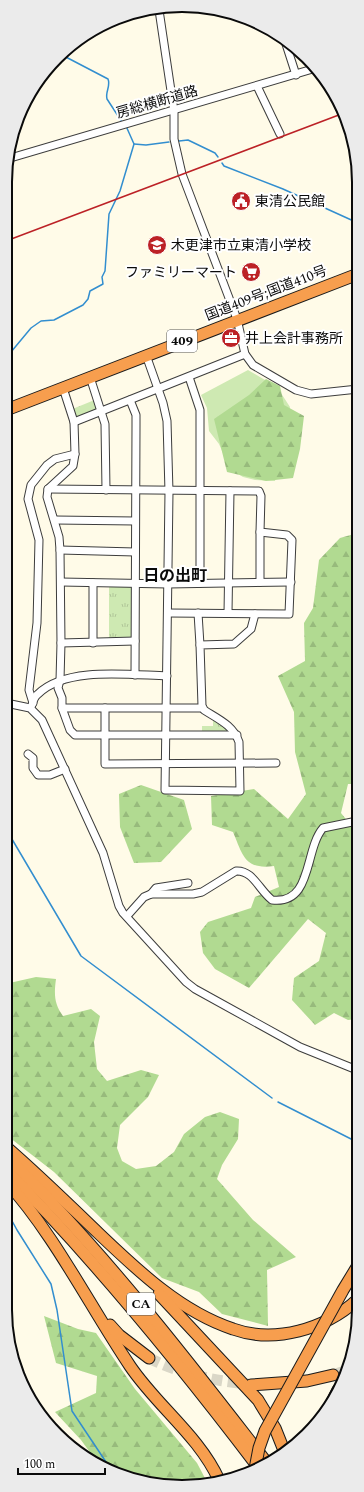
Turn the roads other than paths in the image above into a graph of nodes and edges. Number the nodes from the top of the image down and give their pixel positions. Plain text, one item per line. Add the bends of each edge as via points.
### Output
1 (159, 13) edge
2 (288, 49) edge
3 (310, 70) edge
4 (296, 75) junction
5 (257, 86) junction
6 (174, 110) junction
7 (280, 134) dead end
8 (14, 157) edge
9 (352, 276) edge
10 (237, 319) junction
11 (245, 354) junction
12 (146, 355) junction
13 (90, 377) junction
14 (189, 377) junction
15 (63, 388) junction
16 (159, 389) junction
17 (352, 390) edge
18 (130, 400) junction
19 (12, 408) edge
20 (101, 411) junction
21 (74, 422) junction
22 (75, 454) junction
23 (48, 489) junction
24 (106, 490) junction
25 (136, 491) junction
26 (230, 491) junction
27 (169, 492) junction
28 (200, 492) junction
29 (54, 520) junction
30 (135, 521) junction
31 (260, 532) junction
32 (60, 550) junction
33 (135, 552) junction
34 (61, 582) junction
35 (260, 582) junction
36 (291, 582) junction
37 (93, 583) junction
38 (135, 583) junction
39 (200, 583) junction
40 (229, 583) junction
41 (168, 584) junction
42 (168, 613) junction
43 (198, 613) junction
44 (228, 613) junction
45 (255, 614) junction
46 (135, 642) junction
47 (61, 643) junction
48 (93, 643) junction
49 (200, 645) junction
50 (135, 675) junction
51 (167, 676) junction
52 (60, 680) junction
53 (12, 704) edge
54 (31, 706) junction
55 (166, 707) junction
56 (62, 708) junction
57 (105, 708) junction
58 (203, 708) junction
59 (105, 735) junction
60 (237, 735) junction
61 (166, 736) junction
62 (28, 754) dead end
63 (276, 763) dead end
64 (166, 764) junction
65 (240, 764) junction
66 (64, 769) junction
67 (352, 822) edge
68 (188, 883) dead end
69 (151, 894) junction
70 (127, 916) junction
71 (352, 1068) edge
72 (12, 1153) edge
73 (12, 1162) edge
74 (12, 1176) edge
75 (12, 1189) edge
76 (124, 1258) junction
77 (352, 1276) edge
78 (80, 1289) junction
79 (352, 1304) edge
80 (150, 1358) tunnel mouth
81 (333, 1375) tunnel mouth
82 (251, 1385) tunnel mouth
83 (282, 1447) edge
84 (263, 1459) edge
85 (256, 1462) edge
86 (254, 1463) edge
87 (217, 1476) edge

1 - 6 street
2 - 4 street
3 - 4 street, 房総横断道路
4 - 5 street, 房総横断道路
5 - 6 street, 房総横断道路
5 - 7 street
6 - 8 street, 房総横断道路
6 - 10 street via 174,139 182,174
9 - 10 highway, 国道409号;国道410号 / 409
10 - 11 street
10 - 12 highway, 国道409号;国道410号 / 409
11 - 14 street
11 - 17 street via 252,365 296,390 311,394
12 - 13 highway, 国道409号;国道410号 / 409
12 - 16 street
13 - 15 highway, 国道409号;国道410号 / 409
13 - 20 street
14 - 16 street
14 - 28 street via 200,410
15 - 19 highway, 国道409号;国道410号 / 409
15 - 21 street
16 - 18 street
16 - 27 street via 167,421
18 - 20 street
18 - 25 street via 136,415
20 - 21 street
20 - 24 street via 106,441
21 - 22 street
22 - 23 street via 72,466
22 - 54 street via 55,459 47,465 31,485 28,499 39,540 38,623 30,690
23 - 24 street
23 - 29 street via 47,498
24 - 25 street
25 - 27 street
25 - 30 street
26 - 28 street
26 - 31 street via 259,491
26 - 40 street
27 - 28 street
27 - 41 street
28 - 39 street
29 - 30 street
29 - 32 street
30 - 33 street
31 - 35 street
31 - 36 street via 290,536
32 - 33 street
32 - 34 street
33 - 38 street
34 - 37 street
34 - 47 street
35 - 36 street
35 - 40 street
36 - 45 street via 289,614
37 - 38 street
37 - 48 street
38 - 41 street
38 - 46 street
39 - 40 street
39 - 41 street
40 - 44 street
41 - 42 street
42 - 43 street
42 - 51 street
43 - 44 street
43 - 49 street
44 - 45 street
45 - 49 street via 250,629 234,644
46 - 48 street
46 - 50 street
47 - 48 street
47 - 52 street
49 - 58 street
50 - 51 street
50 - 52 street via 83,674
51 - 55 street
52 - 54 street via 38,694
52 - 56 street via 58,688
53 - 54 street
54 - 66 street via 42,720
55 - 57 street
55 - 58 street
55 - 61 street
56 - 57 street
56 - 59 street via 73,734
57 - 59 street
58 - 60 street via 232,728
59 - 61 street
59 - 64 street via 105,764
60 - 61 street
60 - 65 street
61 - 64 street
62 - 66 street via 33,758 33,768 38,775 50,775
63 - 65 street
64 - 65 street
64 - 65 street via 165,790 240,791
66 - 70 street via 103,853 119,906
67 - 69 street via 323,828 313,844 302,884 295,893 284,899 272,900 250,875 242,871 228,874 206,889 193,894
68 - 69 street via 156,888
69 - 70 street via 144,896
70 - 71 street via 195,989 300,1047
72 - 76 highway
73 - 84 highway, CA via 130,1290
74 - 86 highway, CA via 66,1232 123,1297
75 - 78 highway via 46,1234
76 - 79 highway via 177,1300 207,1319 248,1333 282,1333 309,1328 335,1317
76 - 83 highway via 258,1400 275,1428
77 - 85 highway, bridge via 264,1431
78 - 80 highway via 119,1335
78 - 87 highway via 131,1367 200,1448
81 - 82 highway via 307,1381

